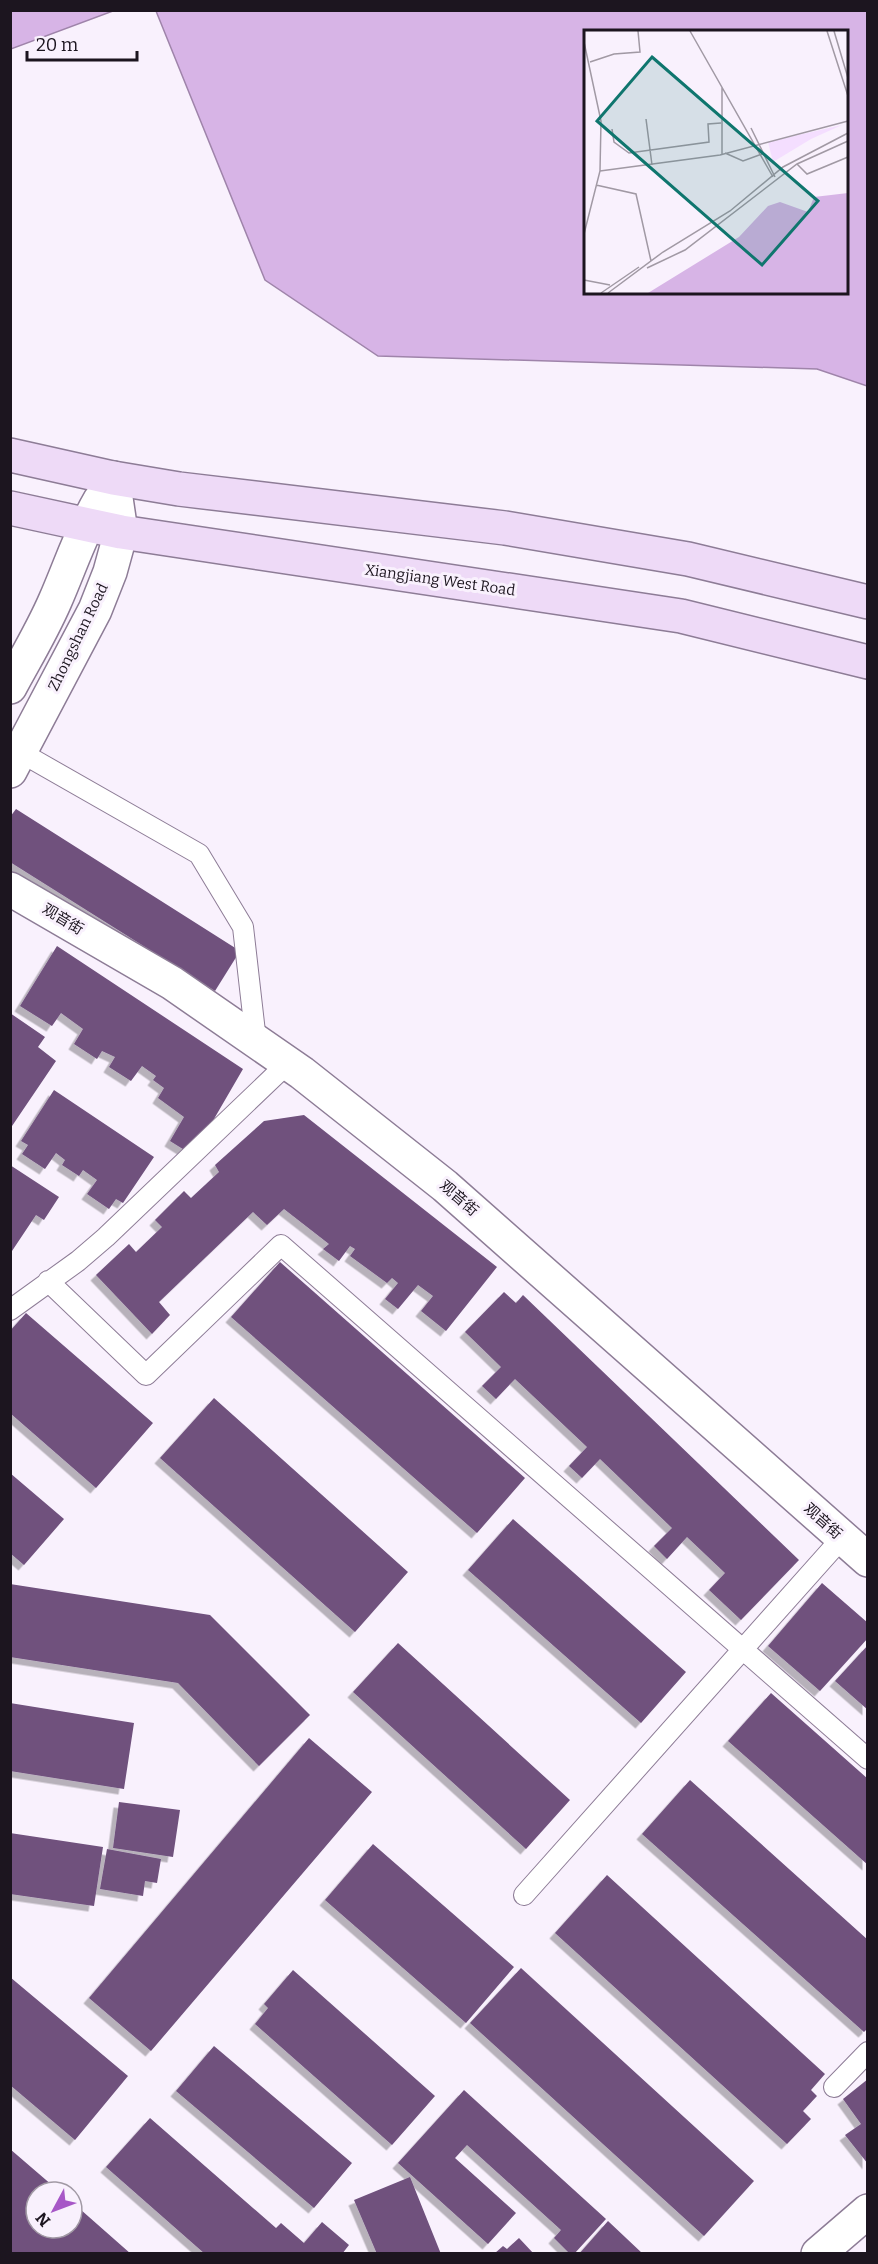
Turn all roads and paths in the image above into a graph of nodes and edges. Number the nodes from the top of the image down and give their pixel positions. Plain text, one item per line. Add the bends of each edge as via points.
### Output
1 (10, 455) edge
2 (113, 478) junction
3 (10, 508) edge
4 (85, 526) junction
5 (121, 532) junction
6 (867, 602) edge
7 (867, 662) edge
8 (10, 687) edge
9 (15, 762) edge
10 (10, 889) edge
11 (256, 1041) junction
12 (288, 1064) junction
13 (48, 1281) junction
14 (10, 1310) edge
15 (842, 1538) junction
16 (867, 1560) edge
17 (742, 1650) junction
18 (867, 1759) edge
19 (524, 1895) dead end
20 (867, 2052) edge
21 (834, 2087) dead end
22 (867, 2211) edge
23 (818, 2253) edge

1 - 2 main road
2 - 4 street
2 - 5 street, Zhongshan Road
2 - 6 main road via 505,528 687,559
3 - 4 main road, Xiangjiang West Road
4 - 5 main road, Xiangjiang West Road
4 - 8 street via 54,605
5 - 7 main road, Xiangjiang West Road via 681,616
5 - 9 street, Zhongshan Road via 95,610
9 - 11 lane via 199,854 243,927
10 - 11 street, 观音街 via 172,983
11 - 12 street, 观音街
12 - 13 lane via 106,1237
12 - 15 street, 观音街 via 445,1186
13 - 14 lane
13 - 17 lane via 146,1375 281,1245
15 - 16 street, 观音街
15 - 17 lane
17 - 18 lane
17 - 19 lane
20 - 21 lane
22 - 23 street

